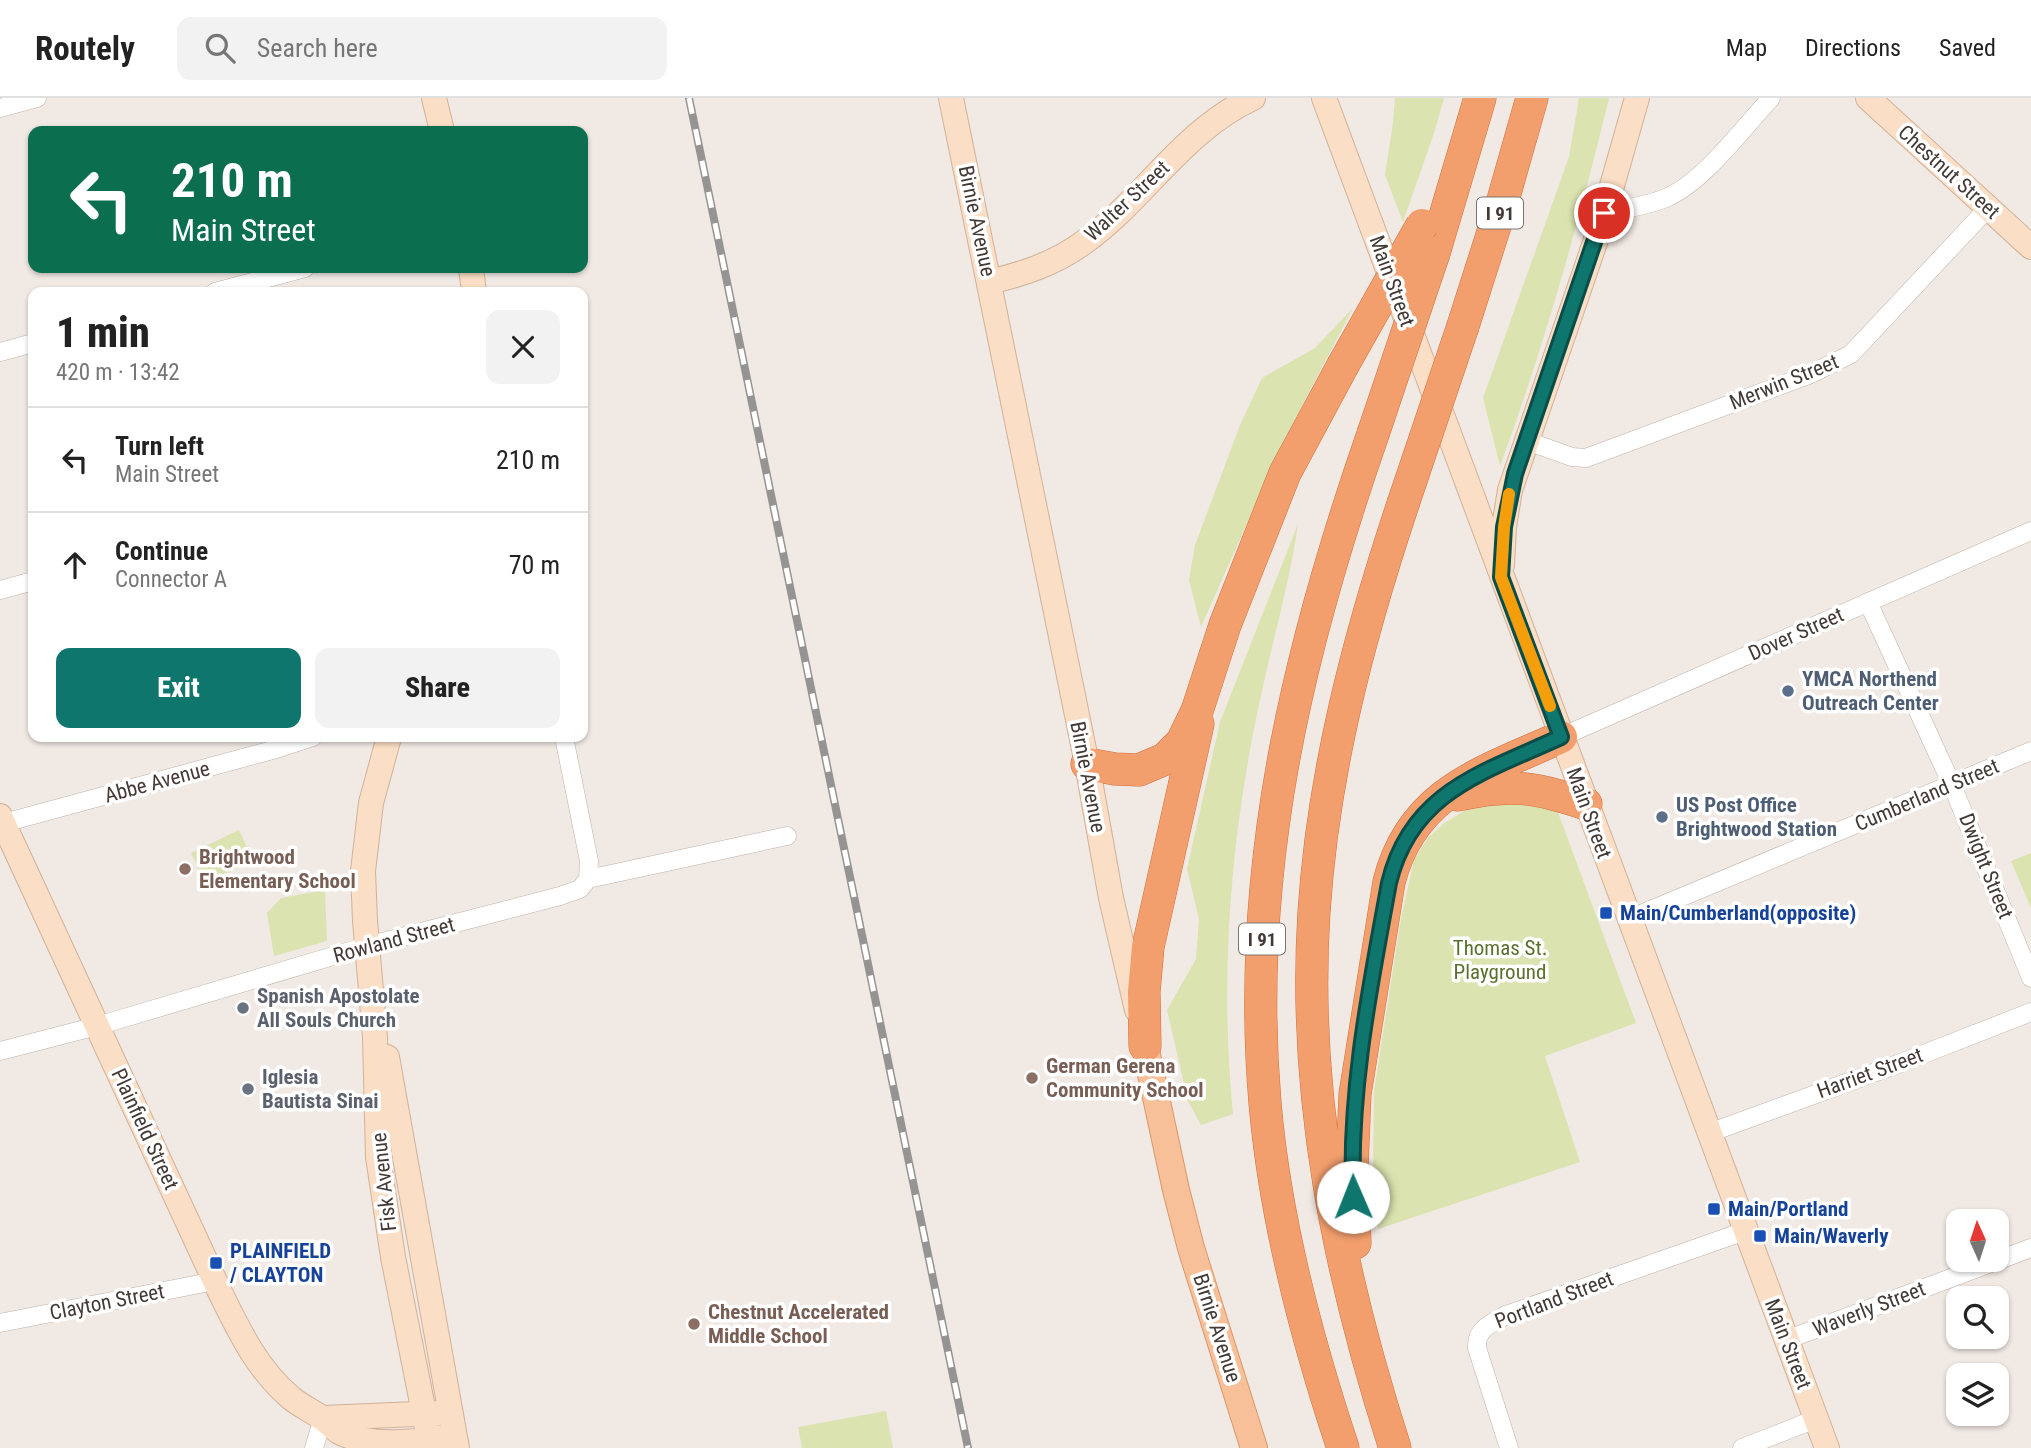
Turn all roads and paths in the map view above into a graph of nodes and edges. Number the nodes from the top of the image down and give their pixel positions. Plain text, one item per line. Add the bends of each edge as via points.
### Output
1 (37, 98) edge
2 (434, 98) edge
3 (951, 98) edge
4 (1253, 98) edge
5 (1324, 98) edge
6 (1532, 98) edge
7 (1637, 98) edge
8 (1770, 98) edge
9 (1868, 98) edge
10 (1478, 105) edge
11 (0, 108) edge
12 (441, 126) edge
13 (1988, 208) junction
14 (1604, 213) junction
15 (1428, 239) junction
16 (2031, 247) edge
17 (286, 273) edge
18 (989, 282) junction
19 (234, 287) edge
20 (28, 344) edge
21 (0, 352) edge
22 (1527, 441) junction
23 (2031, 531) edge
24 (1501, 577) junction
25 (28, 582) edge
26 (0, 590) edge
27 (1868, 602) junction
28 (1225, 625) junction
29 (1561, 737) junction
30 (298, 742) edge
31 (388, 742) edge
32 (565, 742) edge
33 (2031, 751) edge
34 (1087, 764) junction
35 (1952, 785) junction
36 (1443, 797) junction
37 (1586, 804) junction
38 (1, 821) edge
39 (787, 836) dead end
40 (588, 879) junction
41 (1629, 919) junction
42 (367, 946) junction
43 (2031, 978) edge
44 (2031, 1012) edge
45 (97, 1026) junction
46 (1145, 1045) junction
47 (0, 1051) edge
48 (1709, 1133) junction
49 (1745, 1231) junction
50 (2031, 1248) edge
51 (215, 1281) junction
52 (0, 1322) edge
53 (1786, 1340) junction
54 (1364, 1345) junction
55 (426, 1415) junction
56 (323, 1418) junction
57 (1816, 1419) junction
58 (454, 1432) edge
59 (430, 1444) edge
60 (314, 1448) edge
61 (1254, 1448) edge
62 (1343, 1448) edge
63 (1395, 1448) edge
64 (1509, 1448) edge
65 (1742, 1448) edge
66 (1827, 1448) edge

1 - 11 street
2 - 12 main road
3 - 18 main road, Birnie Avenue
4 - 18 main road, Walter Street via 1212,122 1077,247 1042,267
5 - 24 main road, Main Street
6 - 54 highway, I 91, bridge via 1501,207 1372,600 1341,723 1322,835 1311,971 1312,1036 1334,1222
7 - 14 main road
8 - 14 street via 1683,190
9 - 13 main road, Chestnut Street
10 - 15 highway, I 91
13 - 16 main road, Chestnut Street
13 - 22 street, Merwin Street via 1851,354 1811,374 1586,458
14 - 22 main road
15 - 28 highway, bridge via 1342,367 1284,473
15 - 62 highway, I 91, bridge via 1373,434 1320,598 1290,720 1269,850 1261,966 1264,1090 1274,1173 1299,1296
17 - 19 street
18 - 34 main road, Birnie Avenue
20 - 21 street
22 - 24 main road via 1508,502
23 - 27 street, Dover Street
24 - 29 main road, Main Street
25 - 26 street
27 - 29 street, Dover Street
27 - 35 street, Dwight Street
28 - 34 highway via 1191,728 1177,748 1139,769
28 - 46 highway via 1148,947
29 - 36 highway via 1492,767
29 - 37 main road, Main Street
30 - 38 street, Abbe Avenue
31 - 42 main road, Fisk Avenue via 371,803 365,848
32 - 40 street via 589,861
33 - 35 street, Cumberland Street
34 - 46 main road, Birnie Avenue via 1111,898
35 - 41 street, Cumberland Street
35 - 43 street, Dwight Street
36 - 37 highway via 1511,786
36 - 54 highway via 1409,832 1392,869 1357,1069 1352,1178
37 - 41 main road, Main Street
38 - 45 main road, Plainfield Street
39 - 40 street, Rowland Street
40 - 42 street, Rowland Street via 580,889 560,896
41 - 48 main road, Main Street
42 - 45 street, Rowland Street
42 - 55 main road, Fisk Avenue via 378,1157 393,1257
42 - 58 main road, Fisk Avenue
44 - 48 street, Harriet Street
45 - 47 street, Rowland Street
45 - 51 main road, Plainfield Street
46 - 61 main road, Birnie Avenue via 1191,1248
48 - 49 main road, Main Street
49 - 53 main road, Main Street
49 - 64 street, Portland Street via 1506,1315 1483,1328 1476,1338 1477,1348
50 - 53 street, Waverly Street
51 - 52 street, Clayton Street
51 - 56 main road, Plainfield Street via 257,1361 292,1399
53 - 57 main road, Main Street
54 - 63 highway, I 91
55 - 56 main road
55 - 58 main road
55 - 59 main road
56 - 59 main road, Plainfield Street via 340,1432 372,1443
56 - 60 street
57 - 65 street
57 - 66 main road, Main Street
58 - 59 main road, Plainfield Street

